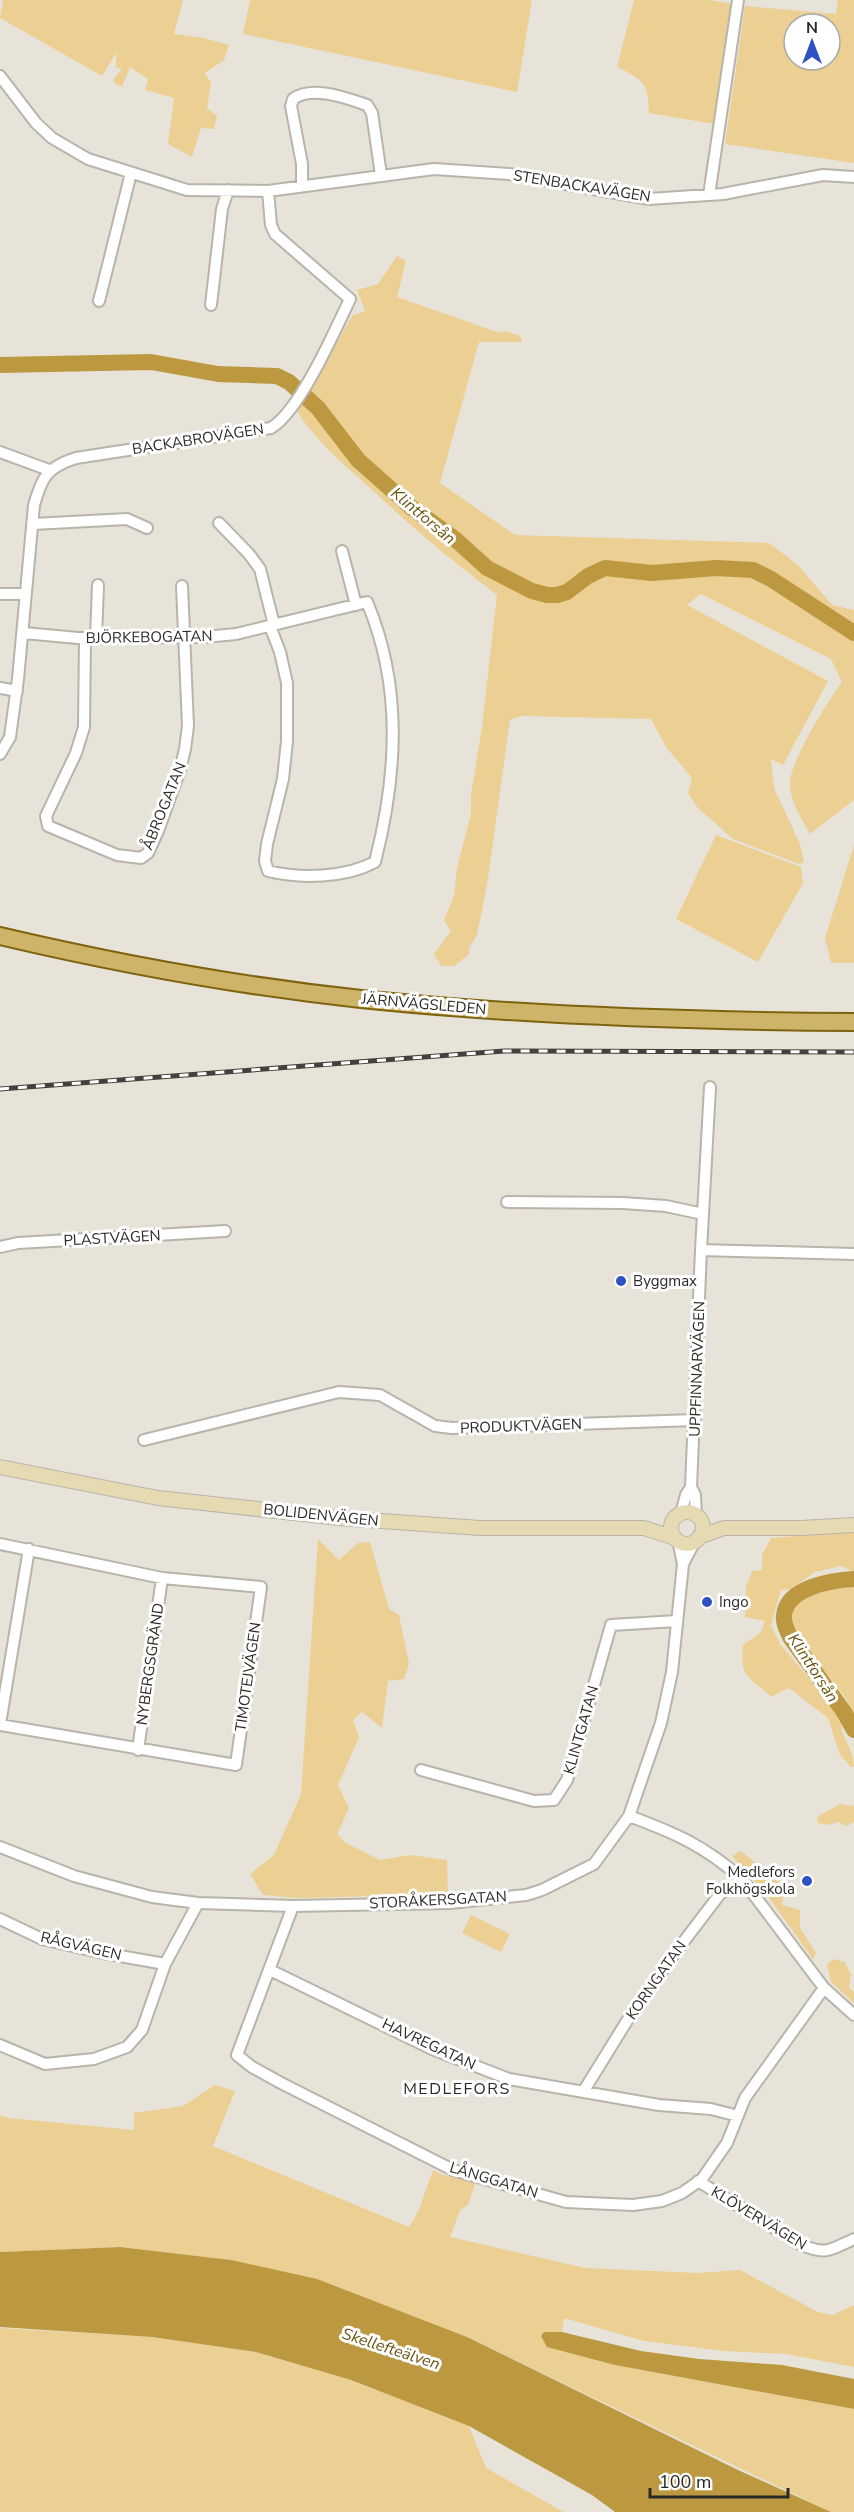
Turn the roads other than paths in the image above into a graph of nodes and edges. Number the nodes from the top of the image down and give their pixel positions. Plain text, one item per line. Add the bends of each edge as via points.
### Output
1 (738, 0) edge
2 (0, 76) edge
3 (131, 172) junction
4 (381, 175) junction
5 (854, 177) edge
6 (302, 186) junction
7 (228, 190) junction
8 (268, 191) junction
9 (709, 195) junction
10 (99, 300) dead end
11 (211, 305) dead end
12 (0, 452) edge
13 (49, 470) junction
14 (219, 523) dead end
15 (33, 524) junction
16 (147, 528) dead end
17 (342, 551) dead end
18 (98, 585) dead end
19 (182, 586) dead end
20 (0, 594) edge
21 (26, 594) junction
22 (362, 604) junction
23 (272, 625) junction
24 (24, 633) junction
25 (91, 638) junction
26 (185, 638) junction
27 (0, 688) edge
28 (17, 691) junction
29 (0, 754) edge
30 (0, 936) edge
31 (854, 1022) edge
32 (710, 1087) dead end
33 (507, 1202) dead end
34 (703, 1214) junction
35 (225, 1231) dead end
36 (0, 1247) edge
37 (701, 1250) junction
38 (854, 1254) edge
39 (695, 1420) junction
40 (144, 1440) dead end
41 (0, 1467) edge
42 (691, 1486) junction
43 (677, 1516) junction
44 (697, 1516) junction
45 (854, 1525) edge
46 (644, 1528) junction
47 (724, 1528) junction
48 (676, 1539) junction
49 (697, 1539) junction
50 (0, 1544) edge
51 (29, 1549) junction
52 (683, 1564) junction
53 (162, 1578) junction
54 (677, 1621) junction
55 (0, 1724) edge
56 (138, 1750) junction
57 (421, 1770) dead end
58 (629, 1816) junction
59 (0, 1847) edge
60 (742, 1879) junction
61 (198, 1902) junction
62 (293, 1906) junction
63 (0, 1919) edge
64 (165, 1964) junction
65 (270, 1970) junction
66 (824, 1988) junction
67 (854, 2015) edge
68 (0, 2045) edge
69 (583, 2092) junction
70 (738, 2116) junction
71 (698, 2181) junction
72 (854, 2239) edge

1 - 9 street
2 - 3 street, STENBACKAVÄGEN via 52,138 88,159
3 - 7 street, STENBACKAVÄGEN via 187,190
3 - 10 street
4 - 6 street, STENBACKAVÄGEN
4 - 6 street via 372,113 367,105 313,92 301,93 292,99 291,106
4 - 9 street, STENBACKAVÄGEN via 457,169 509,174 650,199
5 - 9 street, STENBACKAVÄGEN via 823,175
6 - 8 street, STENBACKAVÄGEN
7 - 8 street, STENBACKAVÄGEN
7 - 11 street via 222,209
8 - 13 street, BACKABROVÄGEN via 275,234 350,299 318,365 281,421 272,428 76,458
12 - 13 street
13 - 15 street via 38,490
14 - 23 street via 260,569
15 - 16 street via 127,519
15 - 21 street
17 - 22 street
18 - 25 street
19 - 26 street
20 - 21 street
21 - 24 street
22 - 23 street, BJÖRKEBOGATAN
22 - 23 street via 387,669 394,750 375,862 365,867 308,876 268,871 267,844 283,779 287,741 287,683
23 - 26 street, BJÖRKEBOGATAN via 236,634
24 - 25 street, BJÖRKEBOGATAN
24 - 28 street
25 - 26 street, BJÖRKEBOGATAN
25 - 26 street, ÅBROGATAN via 84,727 46,816 48,826 117,855 141,858 148,854 158,831 185,749
27 - 28 street
28 - 29 street via 9,737
30 - 31 main road, JÄRNVÄGSLEDEN via 218,980 363,999 539,1014
32 - 34 street, UPPFINNARVÄGEN
33 - 34 street via 623,1203
34 - 37 street, UPPFINNARVÄGEN
35 - 36 street, PLASTVÄGEN
37 - 38 street
37 - 39 street, UPPFINNARVÄGEN
39 - 40 street, PRODUKTVÄGEN via 452,1428 435,1426 380,1395 339,1392
39 - 42 street, UPPFINNARVÄGEN
41 - 46 main road, BOLIDENVÄGEN via 158,1498 339,1518 480,1528
42 - 43 street, UPPFINNARVÄGEN
42 - 44 street, UPPFINNARVÄGEN
43 - 44 main road, BOLIDENVÄGEN via 689,1512
43 - 46 main road, BOLIDENVÄGEN
43 - 48 main road via 671,1530
44 - 47 main road, BOLIDENVÄGEN
44 - 49 main road via 702,1527
45 - 47 main road, BOLIDENVÄGEN
46 - 48 main road, BOLIDENVÄGEN
47 - 49 main road, BOLIDENVÄGEN
48 - 49 main road, BOLIDENVÄGEN via 685,1543
48 - 52 street, STORÅKERSGATAN
49 - 52 street, STORÅKERSGATAN
50 - 51 street, TIMOTEJVÄGEN
51 - 53 street, TIMOTEJVÄGEN
51 - 55 street, TIMOTEJVÄGEN
52 - 54 street, STORÅKERSGATAN
53 - 56 street, NYBERGSGRÄND
53 - 56 street, TIMOTEJVÄGEN via 261,1587 236,1765
54 - 57 street, KLINTGATAN via 611,1625 567,1780 554,1800 534,1801
54 - 58 street, STORÅKERSGATAN via 661,1723
55 - 56 street, TIMOTEJVÄGEN
58 - 60 street via 704,1848
58 - 62 street, STORÅKERSGATAN via 594,1864 542,1890 450,1902
59 - 61 street, STORÅKERSGATAN via 74,1876 152,1897
60 - 66 street
60 - 69 street, KORNGATAN via 720,1894 672,1957
61 - 62 street, STORÅKERSGATAN
61 - 64 street
62 - 65 street, LÅNGGATAN
63 - 64 street, RÅGVÄGEN via 42,1939
64 - 68 street via 142,2030 127,2047 94,2058 45,2064
65 - 69 street, HAVREGATAN via 476,2067 509,2079
65 - 71 street, LÅNGGATAN via 237,2055 281,2083 453,2170 567,2202 592,2204 662,2201
66 - 67 street
66 - 70 street, LÅNGGATAN via 745,2098
69 - 70 street, HAVREGATAN
70 - 71 street, LÅNGGATAN via 716,2161
71 - 72 street, KLÖVERVÄGEN via 818,2252

